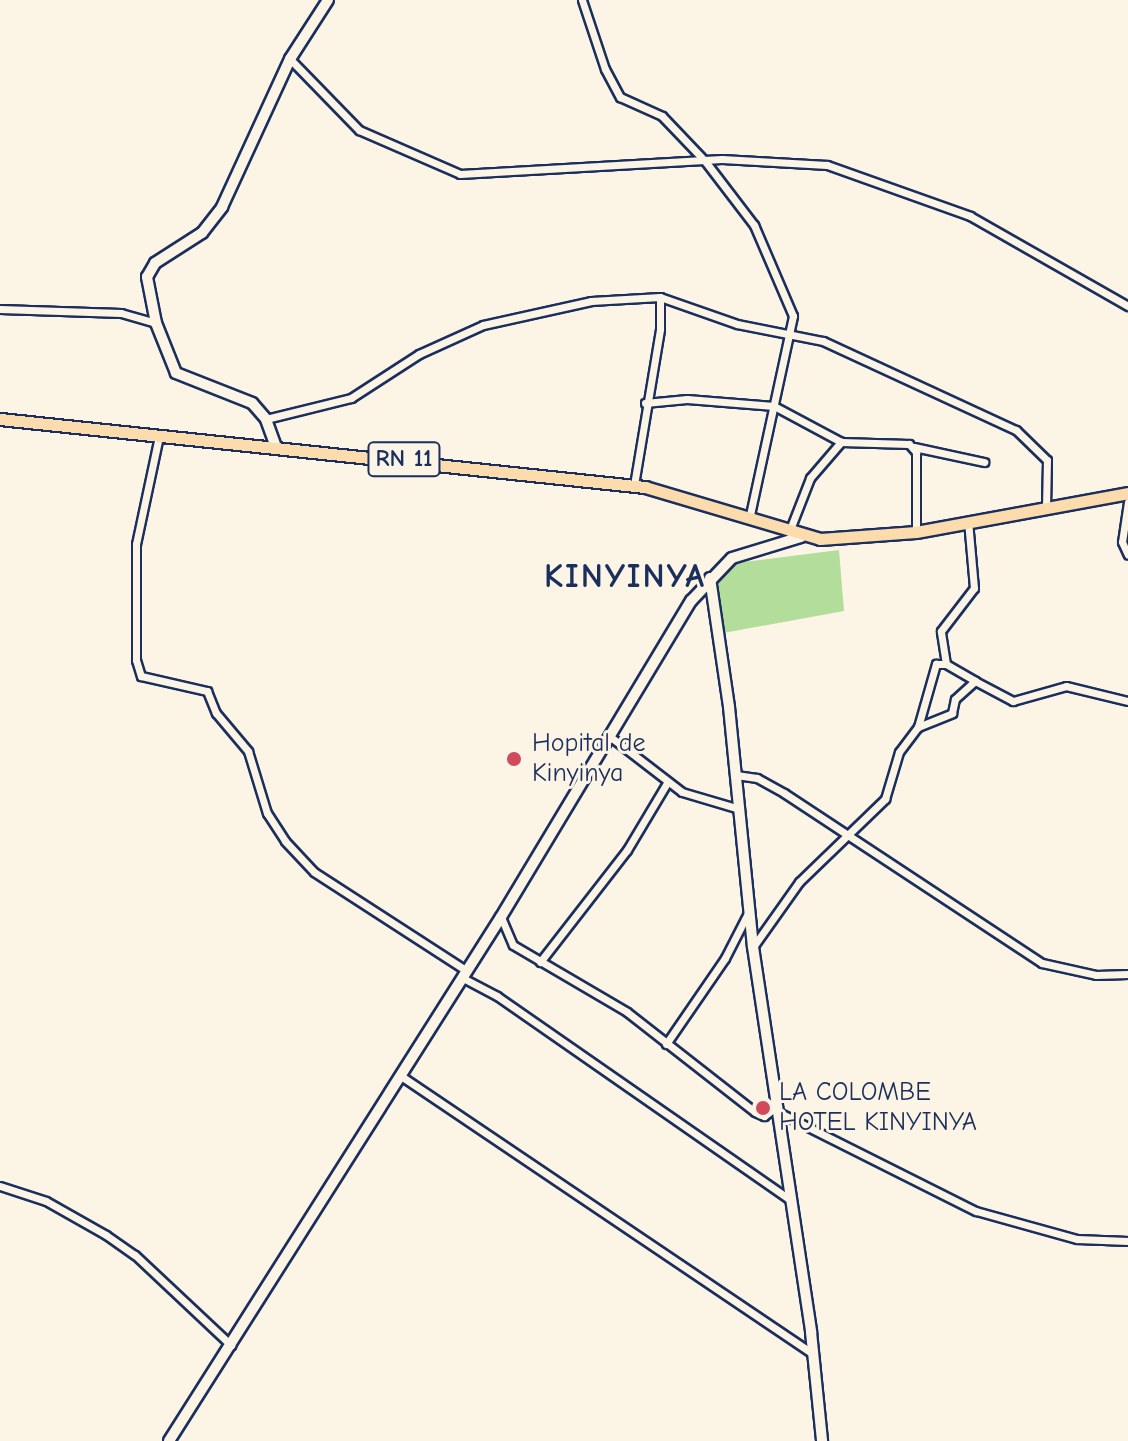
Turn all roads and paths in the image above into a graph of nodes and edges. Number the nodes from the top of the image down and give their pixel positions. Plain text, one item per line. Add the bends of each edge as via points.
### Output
1 (328, 0) edge
2 (582, 0) edge
3 (290, 59) junction
4 (705, 161) junction
5 (660, 297) junction
6 (1128, 306) edge
7 (0, 309) edge
8 (156, 323) junction
9 (793, 333) junction
10 (645, 403) junction
11 (774, 406) junction
12 (0, 419) edge
13 (266, 419) junction
14 (159, 436) junction
15 (841, 442) junction
16 (276, 447) junction
17 (914, 447) junction
18 (984, 462) dead end
19 (634, 485) junction
20 (1128, 493) edge
21 (1128, 502) edge
22 (1046, 509) junction
23 (968, 521) junction
24 (748, 522) junction
25 (916, 532) junction
26 (795, 535) junction
27 (1128, 555) edge
28 (710, 578) junction
29 (946, 664) junction
30 (975, 681) junction
31 (1128, 701) edge
32 (918, 727) junction
33 (607, 735) junction
34 (734, 774) junction
35 (667, 783) junction
36 (736, 808) junction
37 (847, 837) junction
38 (748, 913) junction
39 (501, 917) junction
40 (753, 947) junction
41 (540, 962) junction
42 (462, 973) junction
43 (1128, 974) edge
44 (666, 1044) junction
45 (401, 1076) junction
46 (778, 1109) junction
47 (0, 1186) edge
48 (791, 1200) junction
49 (1128, 1241) edge
50 (232, 1346) junction
51 (814, 1355) junction
52 (169, 1441) edge
53 (822, 1441) edge

1 - 3 main road
2 - 4 street via 620,97 662,116
3 - 4 street via 359,130 460,174
3 - 8 main road via 222,207 202,233 149,272
4 - 6 street via 827,165 970,216
4 - 9 street via 754,225 793,316
5 - 9 street via 737,324
5 - 10 street via 660,329
5 - 13 street via 591,301 483,325 431,348 351,398 285,410
7 - 8 street via 121,313
8 - 13 main road via 177,375 239,395
9 - 11 street
9 - 22 street via 823,341 1016,430 1047,460
10 - 11 street via 687,399
10 - 19 street
11 - 15 street
11 - 24 street
12 - 14 main road, RN 11
13 - 16 main road
14 - 16 main road, RN 11
14 - 42 street via 136,544 136,660 141,676 207,691 216,713 245,745 267,813 285,841 314,872
15 - 17 street via 894,441
15 - 26 street via 810,478
16 - 19 main road, RN 11
17 - 18 street
17 - 25 street
19 - 24 main road, RN 11
20 - 22 main road, RN 11
21 - 27 street via 1122,542
22 - 23 main road, RN 11
23 - 25 main road, RN 11
23 - 29 street via 974,588 941,631
24 - 26 main road, RN 11
25 - 26 main road, RN 11 via 848,540
26 - 28 main road via 750,550
28 - 33 main road
28 - 34 main road
29 - 30 street
29 - 32 street via 936,664
30 - 31 street via 1013,701 1066,686
30 - 32 street via 955,699 952,713
32 - 37 street via 899,752 885,799
33 - 35 street via 641,756
33 - 39 main road
34 - 36 main road
34 - 37 street via 769,784
35 - 36 street
35 - 41 street via 627,850
36 - 38 main road
37 - 40 street via 799,882
37 - 43 street via 1042,963 1096,975
38 - 40 main road
38 - 44 street via 725,958
39 - 41 street via 513,945
39 - 42 main road
40 - 46 main road
41 - 44 street via 627,1012
42 - 45 main road
42 - 48 street
44 - 46 street via 760,1115
45 - 50 main road
45 - 51 street
46 - 48 main road
46 - 49 street via 976,1211 1077,1239
47 - 50 street via 46,1201 135,1255
48 - 51 main road
50 - 52 main road
51 - 53 main road

